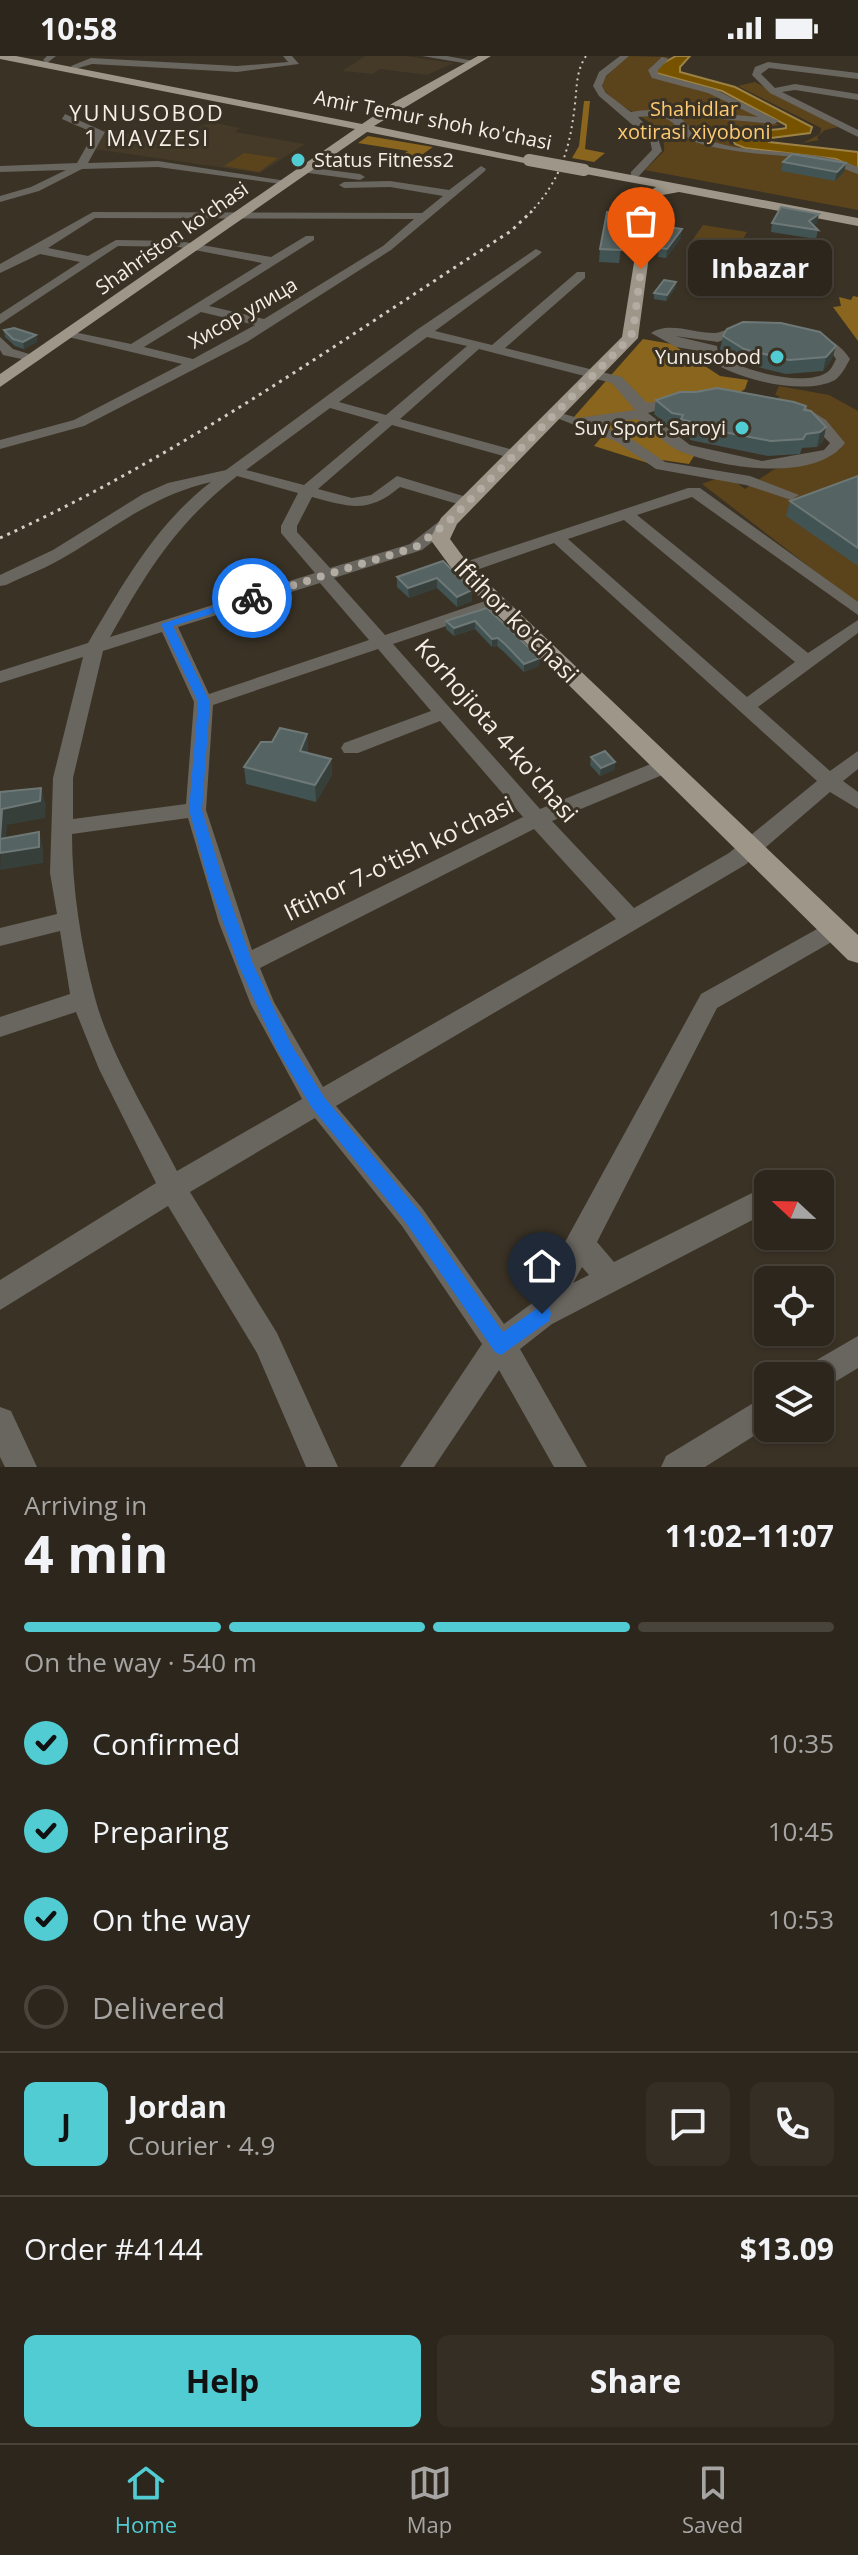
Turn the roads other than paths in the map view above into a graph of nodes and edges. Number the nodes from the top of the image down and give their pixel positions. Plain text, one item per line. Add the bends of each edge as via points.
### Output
1 (0, 56) edge
2 (24, 56) edge
3 (170, 56) edge
4 (287, 56) edge
5 (426, 56) edge
6 (486, 56) edge
7 (625, 56) edge
8 (50, 58) edge
9 (665, 59) dead end
10 (475, 62) junction
11 (163, 64) junction
12 (75, 66) junction
13 (858, 76) edge
14 (773, 91) junction
15 (858, 97) edge
16 (311, 113) junction
17 (631, 115) junction
18 (65, 117) dead end
19 (858, 120) edge
20 (774, 121) junction
21 (370, 125) junction
22 (840, 125) junction
23 (749, 130) dead end
24 (858, 134) edge
25 (733, 136) junction
26 (21, 154) dead end
27 (81, 166) junction
28 (17, 168) junction
29 (481, 169) dead end
30 (309, 171) junction
31 (858, 171) edge
32 (0, 172) edge
33 (636, 177) junction
34 (369, 178) dead end
35 (288, 182) junction
36 (344, 185) dead end
37 (681, 188) junction
38 (451, 194) junction
39 (0, 199) edge
40 (648, 205) junction
41 (242, 215) junction
42 (858, 215) edge
43 (425, 216) junction
44 (858, 222) edge
45 (310, 238) dead end
46 (196, 246) junction
47 (38, 250) junction
48 (536, 252) dead end
49 (90, 260) junction
50 (273, 261) junction
51 (0, 269) edge
52 (581, 275) dead end
53 (0, 301) edge
54 (22, 305) junction
55 (200, 308) junction
56 (0, 320) edge
57 (267, 324) junction
58 (423, 332) junction
59 (69, 333) junction
60 (0, 341) edge
61 (475, 346) junction
62 (134, 348) junction
63 (494, 350) junction
64 (35, 358) junction
65 (197, 364) junction
66 (594, 374) junction
67 (755, 374) junction
68 (779, 378) junction
69 (0, 382) edge
70 (748, 389) dead end
71 (772, 394) edge
72 (702, 396) edge
73 (327, 403) junction
74 (793, 409) edge
75 (642, 411) junction
76 (389, 420) junction
77 (0, 445) edge
78 (512, 454) junction
79 (234, 471) junction
80 (307, 491) junction
81 (791, 495) dead end
82 (467, 502) junction
83 (626, 514) junction
84 (448, 522) junction
85 (557, 537) junction
86 (416, 547) junction
87 (457, 563) junction
88 (324, 575) junction
89 (0, 581) edge
90 (497, 603) junction
91 (858, 610) edge
92 (167, 624) junction
93 (858, 625) edge
94 (382, 642) junction
95 (95, 647) junction
96 (807, 662) junction
97 (0, 677) edge
98 (204, 702) junction
99 (746, 707) junction
100 (443, 713) junction
101 (351, 748) dead end
102 (858, 758) edge
103 (665, 766) junction
104 (830, 782) junction
105 (858, 802) edge
106 (196, 810) junction
107 (537, 819) junction
108 (60, 828) junction
109 (749, 848) junction
110 (68, 920) junction
111 (632, 921) junction
112 (834, 930) junction
113 (0, 937) edge
114 (858, 952) edge
115 (246, 964) junction
116 (83, 1000) junction
117 (0, 1027) edge
118 (318, 1103) junction
119 (172, 1188) junction
120 (754, 1205) edge
121 (581, 1244) junction
122 (610, 1279) junction
123 (0, 1296) edge
124 (542, 1314) junction
125 (501, 1345) junction
126 (858, 1351) edge
127 (834, 1366) edge
128 (754, 1418) edge
129 (0, 1422) edge
130 (21, 1467) edge
131 (322, 1467) edge
132 (416, 1467) edge
133 (571, 1467) edge
134 (677, 1467) edge

1 - 16 main road, Amir Temur shoh ko'chasi
2 - 8 main road, Amir Temur shoh ko'chasi
3 - 11 street
4 - 11 street via 295,64 213,69
5 - 10 street
6 - 10 main road, Shahriston ko'chasi
7 - 17 street via 599,78 598,86 605,99
8 - 12 main road, Amir Temur shoh ko'chasi
9 - 20 street via 652,70 655,76 711,91
10 - 21 main road, Shahriston ko'chasi
11 - 12 street via 91,61
12 - 16 main road, Amir Temur shoh ko'chasi
13 - 14 street via 770,65 756,72
14 - 15 street via 795,87
14 - 22 street
16 - 21 main road, Amir Temur shoh ko'chasi
17 - 25 street via 665,115 693,138
17 - 33 street via 658,147
18 - 27 street via 100,132
19 - 22 street
20 - 23 street via 781,126
20 - 25 street via 713,116
21 - 30 main road, Shahriston ko'chasi
21 - 33 main road, Amir Temur shoh ko'chasi, bridge
22 - 24 street
25 - 31 street via 745,151 832,160
26 - 28 street
27 - 28 street
27 - 35 street via 174,165
27 - 39 street via 50,183
28 - 32 street
29 - 38 street, Хисор улица
30 - 34 street
30 - 35 main road, Shahriston ko'chasi
33 - 37 main road, Amir Temur shoh ko'chasi
33 - 40 main road
33 - 42 main road, Amir Temur shoh ko'chasi
35 - 41 main road, Shahriston ko'chasi
36 - 38 street via 390,184
37 - 40 main road via 655,191
37 - 44 main road, Amir Temur shoh ko'chasi
38 - 43 street, Хисор улица
40 - 66 main road via 632,335
41 - 43 street
41 - 46 main road, Shahriston ko'chasi
41 - 47 street via 93,215
43 - 57 street, Хисор улица via 387,248
45 - 50 street
46 - 49 street via 116,243
46 - 50 street
46 - 59 main road, Shahriston ko'chasi
47 - 49 street
47 - 51 street
48 - 58 street
49 - 54 street
50 - 55 street
52 - 63 street
53 - 54 street
54 - 56 street
55 - 57 street
55 - 62 street
57 - 65 street, Хисор улица
58 - 61 street
58 - 73 street
59 - 62 street
59 - 64 main road, Shahriston ko'chasi
60 - 64 street via 8,352
61 - 63 street
61 - 76 street, Korhojiota 4-ko'chasi
62 - 65 street
63 - 66 street
64 - 69 main road, Shahriston ko'chasi
65 - 77 street, Хисор улица via 79,423
66 - 75 street via 617,380
66 - 78 main road
67 - 68 street
67 - 68 street via 724,366 711,355 715,344 738,329 762,330 816,338 841,352 838,370 828,378
67 - 70 street
68 - 71 street
72 - 75 street
73 - 76 street
73 - 79 street
74 - 75 street via 806,411 838,443 829,453 762,466 685,448
75 - 81 street via 571,420 622,439 661,466 750,481
76 - 78 street
76 - 80 street, Korhojiota 4-ko'chasi
78 - 82 main road
79 - 80 street
79 - 89 street via 149,497 59,554
79 - 95 street via 171,528
80 - 82 street via 345,502 368,502 397,481
80 - 88 street, Korhojiota 4-ko'chasi via 289,533
82 - 84 main road
83 - 85 street
83 - 91 street via 694,491
83 - 96 street
84 - 86 street
84 - 87 main road, Iftihor ko'chasi via 440,539
85 - 87 street
85 - 99 street
86 - 87 street via 435,550
86 - 88 street
87 - 90 main road, Iftihor ko'chasi
88 - 92 street
88 - 94 street, Korhojiota 4-ko'chasi
90 - 94 street
90 - 103 main road, Iftihor ko'chasi
92 - 95 street
92 - 98 street
93 - 96 street
94 - 98 street
94 - 100 street, Korhojiota 4-ko'chasi
95 - 97 street
95 - 108 street via 67,754
96 - 99 street
98 - 106 street
99 - 104 street
100 - 101 street
100 - 107 street, Korhojiota 4-ko'chasi
102 - 104 street
103 - 107 street, Iftihor 7-o'tish ko'chasi
103 - 109 main road, Iftihor ko'chasi
104 - 105 street
104 - 109 street
106 - 108 street
106 - 115 street
107 - 111 street, Korhojiota 4-ko'chasi
107 - 115 street, Iftihor 7-o'tish ko'chasi
108 - 110 street
109 - 111 street
109 - 112 main road, Iftihor ko'chasi
110 - 113 street
110 - 116 street
111 - 118 street
112 - 114 main road, Iftihor ko'chasi
112 - 121 street via 709,1001
115 - 118 street via 284,1048
116 - 117 street
116 - 119 street via 138,1126
118 - 119 street
118 - 125 street via 412,1217
119 - 123 street
119 - 131 street via 267,1343
120 - 122 street
121 - 122 street
121 - 124 street
122 - 124 street
124 - 125 street
125 - 132 street
125 - 133 street
126 - 127 street
128 - 134 street
129 - 130 street

